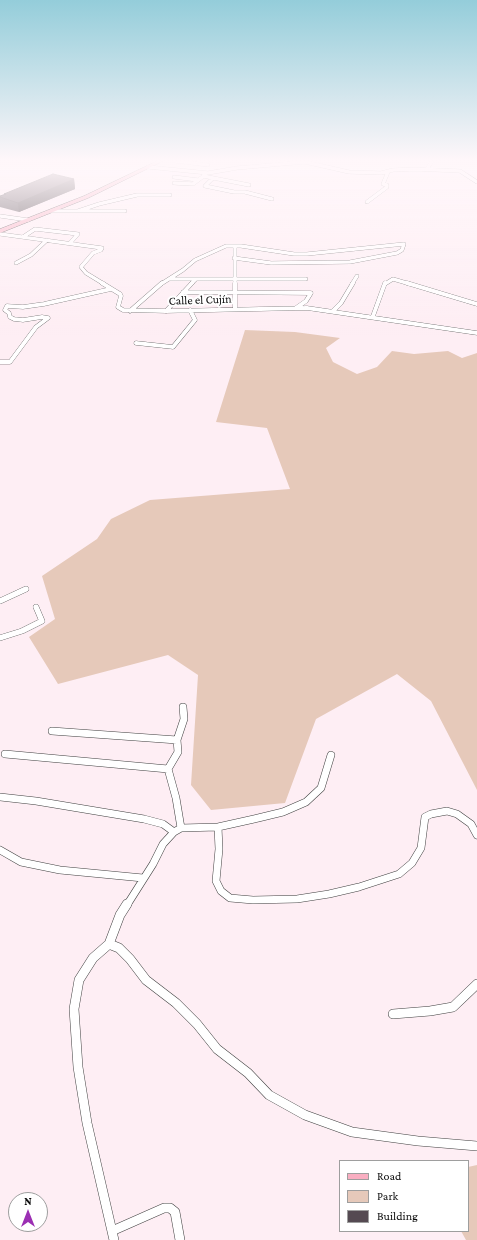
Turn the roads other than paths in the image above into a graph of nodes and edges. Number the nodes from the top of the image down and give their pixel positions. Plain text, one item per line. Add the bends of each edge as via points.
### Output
1 (20, 219) edge
2 (28, 220) joint
3 (0, 231) edge
4 (0, 234) edge
5 (23, 237) junction
6 (47, 240) junction
7 (70, 243) junction
8 (235, 246) junction
9 (234, 258) junction
10 (16, 263) dead end
11 (357, 276) dead end
12 (169, 279) junction
13 (196, 279) junction
14 (235, 279) junction
15 (306, 279) dead end
16 (111, 289) junction
17 (183, 292) junction
18 (234, 293) junction
19 (477, 304) edge
20 (235, 308) junction
21 (296, 308) junction
22 (190, 310) junction
23 (130, 311) junction
24 (166, 311) junction
25 (333, 311) junction
26 (373, 316) junction
27 (477, 333) edge
28 (136, 343) dead end
29 (0, 362) edge
30 (26, 589) dead end
31 (0, 601) edge
32 (36, 608) dead end
33 (0, 638) edge
34 (183, 707) dead end
35 (52, 731) dead end
36 (177, 740) junction
37 (5, 754) dead end
38 (331, 755) dead end
39 (168, 769) junction
40 (0, 797) edge
41 (218, 826) junction
42 (182, 828) junction
43 (174, 832) junction
44 (477, 835) edge
45 (0, 850) edge
46 (143, 878) junction
47 (109, 944) junction
48 (477, 984) edge
49 (393, 1014) dead end
50 (477, 1146) edge
51 (113, 1236) edge
52 (180, 1240) edge

1 - 2 street
2 - 3 main road
4 - 5 street
5 - 6 street
5 - 7 street via 35,229 78,234
6 - 7 street
6 - 10 street via 31,255
7 - 16 street via 102,249 93,253 81,267
8 - 9 street
8 - 9 street via 307,254 404,244 402,250 397,253 350,262 271,264
8 - 12 street via 221,248 195,260
9 - 14 street
11 - 25 street via 341,303
12 - 13 street
12 - 23 street via 147,294
13 - 14 street
13 - 17 street
14 - 15 street
14 - 18 street
16 - 23 street via 120,295 119,308
16 - 29 street via 44,304 8,306 5,310 14,319 48,318 36,326 10,362
17 - 18 street
17 - 24 street
18 - 20 street
18 - 21 street via 310,292 306,301
19 - 26 street via 393,279 385,283
20 - 21 street, Calle el Cujín
20 - 22 street, Calle el Cujín
21 - 25 street, Calle el Cujín
22 - 24 street, Calle el Cujín
22 - 28 street via 195,320 173,347
23 - 24 street, Calle el Cujín
25 - 26 street, Calle el Cujín
26 - 27 street, Calle el Cujín
30 - 31 street
32 - 33 street via 42,621
34 - 36 street via 184,719
35 - 36 street
36 - 39 street via 178,752
37 - 39 street
38 - 41 street via 321,788 306,802 283,812
39 - 42 street
40 - 43 street via 144,819 163,824
41 - 42 street
41 - 44 street via 218,886 230,898 252,900 297,899 329,894 399,874 412,863 421,848 425,817 431,814 447,811 457,814 470,824
42 - 43 street
43 - 46 street via 163,844
45 - 46 street via 21,862 60,870
46 - 47 street via 120,915
47 - 50 street via 119,948 146,980 176,1003 218,1049 248,1073 269,1095 305,1115 352,1132 418,1142
47 - 51 street via 92,958 80,980 74,1009 78,1067 87,1122
48 - 49 street via 453,1008
51 - 52 street via 164,1208 170,1208 175,1212

